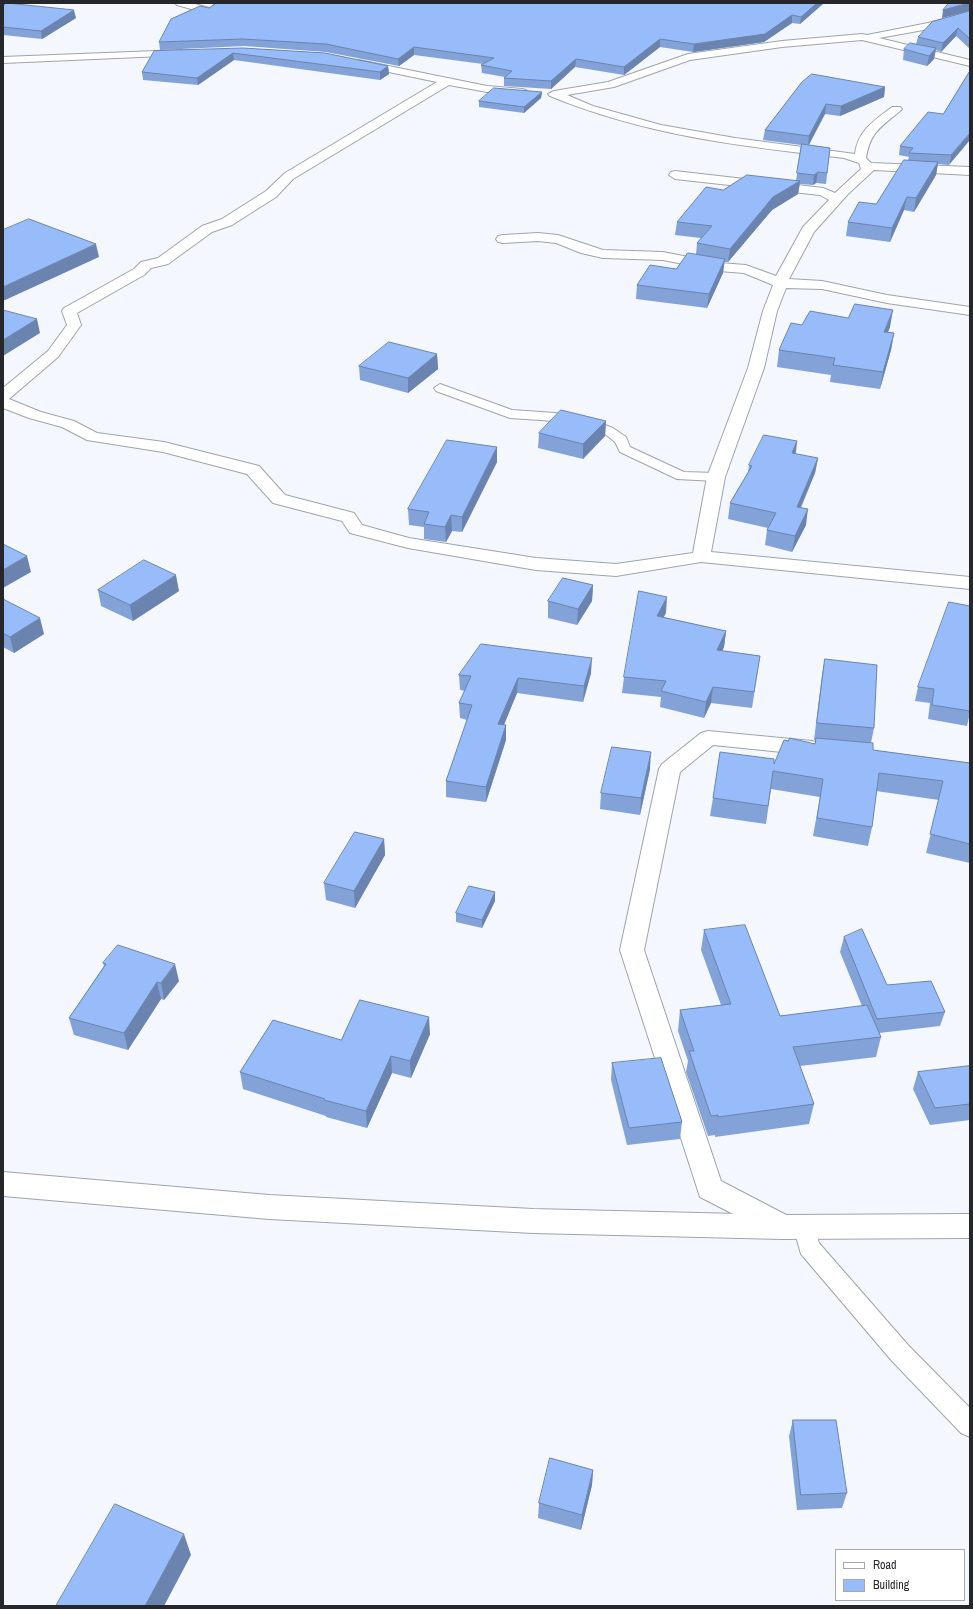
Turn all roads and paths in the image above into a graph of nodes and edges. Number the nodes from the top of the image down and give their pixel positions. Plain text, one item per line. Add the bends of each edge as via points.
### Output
1 (180, 3) edge
2 (210, 11) edge
3 (970, 15) edge
4 (862, 37) junction
5 (189, 53) edge
6 (3, 60) edge
7 (20, 60) junction
8 (348, 61) edge
9 (970, 63) edge
10 (3, 68) edge
11 (447, 81) junction
12 (542, 93) junction
13 (896, 109) dead end
14 (863, 163) junction
15 (970, 171) edge
16 (675, 175) dead end
17 (837, 199) junction
18 (503, 239) dead end
19 (780, 282) junction
20 (970, 311) edge
21 (440, 388) dead end
22 (3, 396) edge
23 (3, 402) edge
24 (716, 477) junction
25 (701, 557) junction
26 (970, 582) edge
27 (832, 750) edge
28 (3, 1184) edge
29 (970, 1226) edge
30 (793, 1227) junction
31 (970, 1425) edge

1 - 2 street
3 - 4 street via 929,26
4 - 9 street
4 - 12 street via 782,44 688,57 610,85
5 - 7 street
6 - 7 street
7 - 10 street
8 - 11 street
11 - 12 street via 487,89
11 - 22 street via 288,176 271,194 227,222 207,229 163,261 146,266 69,311 74,325 53,354
12 - 14 street via 670,131 719,140 846,155
13 - 14 street via 866,134
14 - 15 street
14 - 17 street via 868,170
16 - 17 street via 823,192
17 - 19 street via 808,230
18 - 19 street via 558,239 603,254 663,256 719,267 746,268
19 - 20 street via 822,285
19 - 24 street via 756,368
21 - 24 lane via 510,414 585,422 609,431 621,440 626,449 682,476
23 - 25 street via 35,415 68,424 93,437 164,447 253,470 279,498 304,507 348,517 356,529 408,543 536,564 616,570
24 - 25 street
25 - 26 street
27 - 30 street via 708,738 670,769 632,950 710,1189
28 - 30 street via 269,1207 517,1221
29 - 30 street
30 - 31 lane via 900,1353

